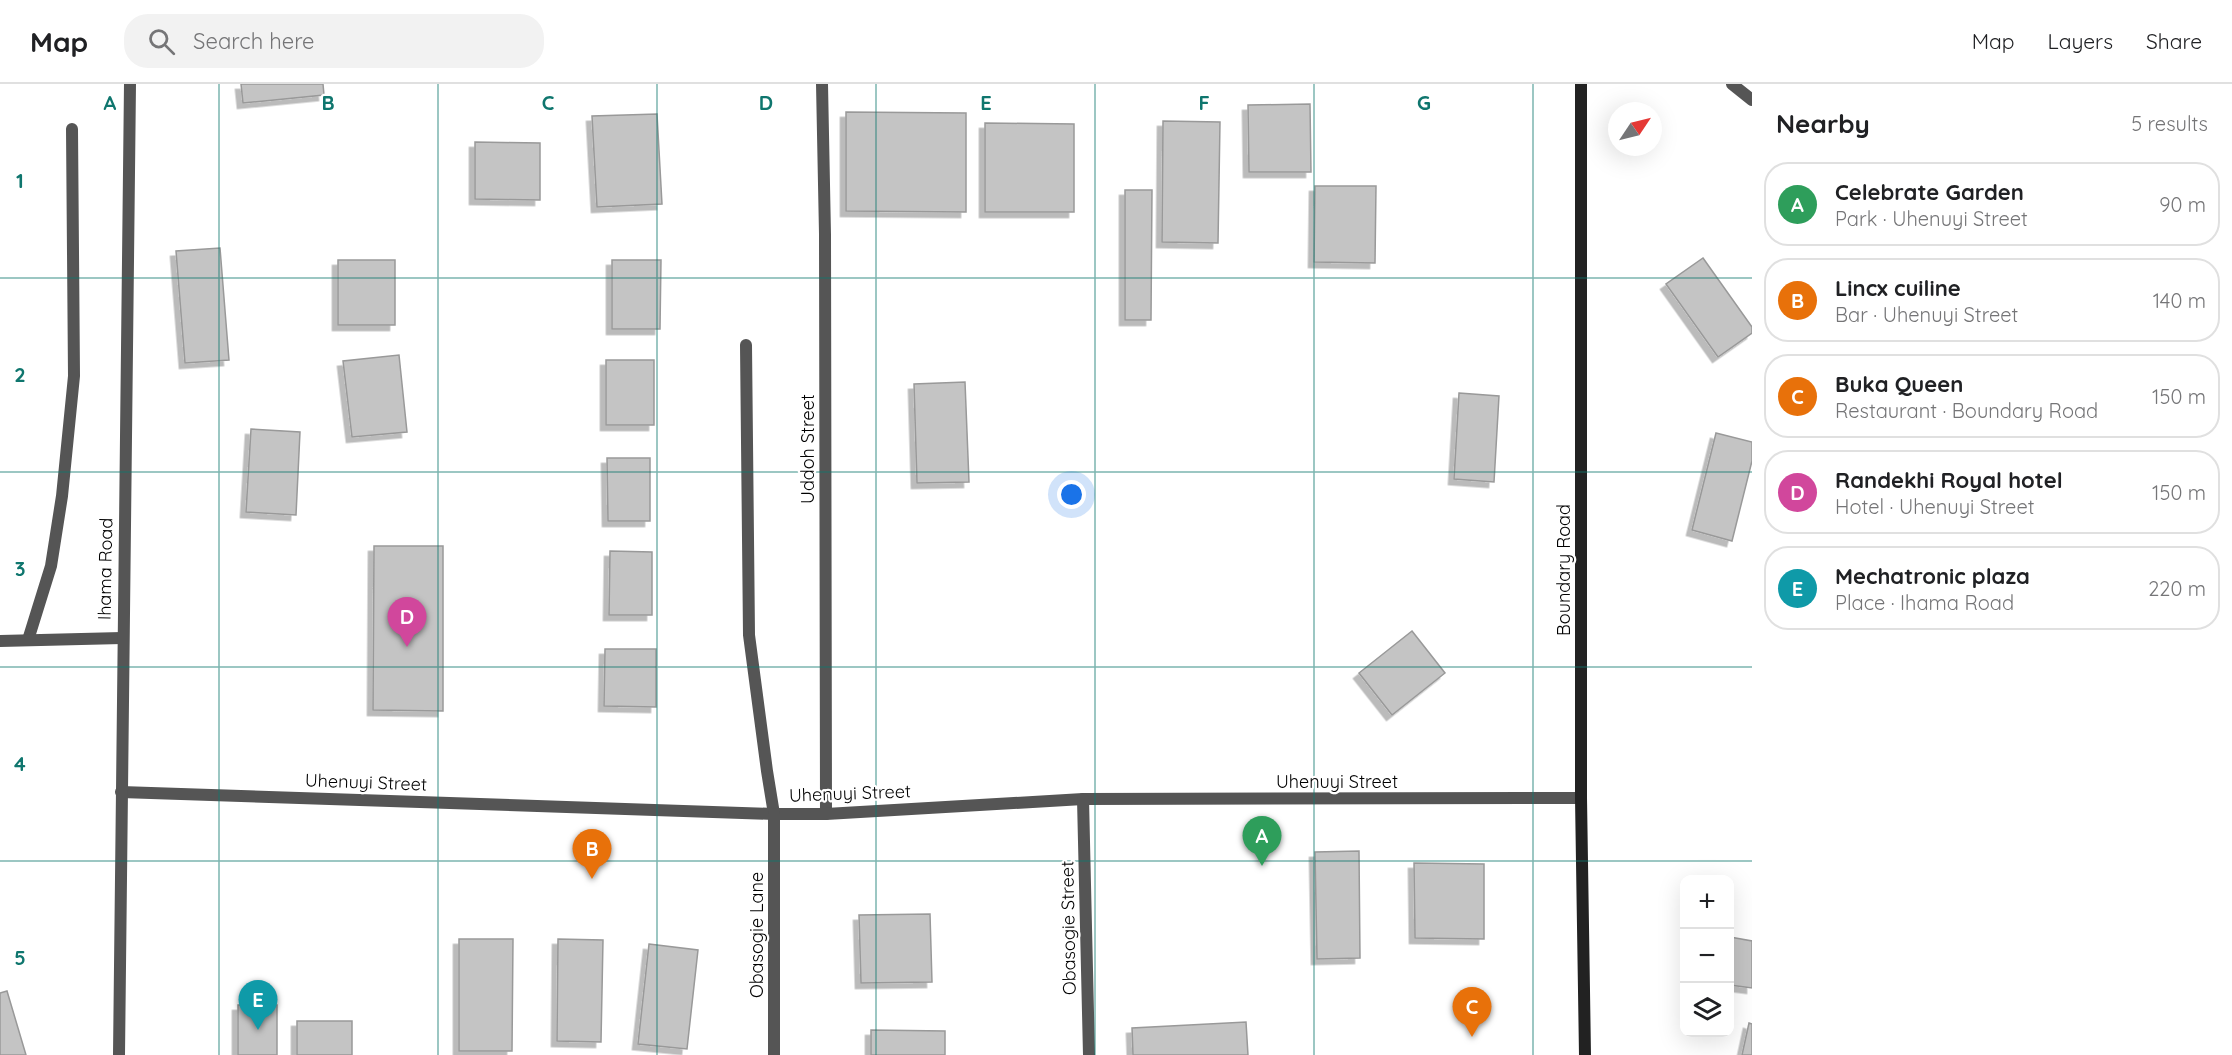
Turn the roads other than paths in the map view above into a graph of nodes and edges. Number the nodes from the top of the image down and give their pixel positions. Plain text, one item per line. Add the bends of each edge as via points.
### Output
1 (130, 84) edge
2 (822, 84) edge
3 (1581, 84) edge
4 (1732, 84) edge
5 (1752, 100) edge
6 (72, 129) dead end
7 (746, 345) dead end
8 (122, 638) junction
9 (28, 640) junction
10 (0, 641) edge
11 (121, 792) junction
12 (1581, 798) junction
13 (1083, 799) junction
14 (774, 814) junction
15 (826, 814) junction
16 (119, 1055) edge
17 (774, 1055) edge
18 (1089, 1055) edge
19 (1585, 1055) edge

1 - 8 street, Ihama Road
2 - 15 street, Uddoh Street
3 - 12 street, Boundary Road
4 - 5 street
6 - 9 street via 74,376 51,566
7 - 14 street, Obasogie Lane via 749,635
8 - 9 street
8 - 11 street, Ihama Road
9 - 10 street
11 - 14 street, Uhenuyi Street
11 - 16 street, Ihama Road
12 - 13 street, Uhenuyi Street
12 - 19 street, Boundary Road
13 - 15 street, Uhenuyi Street
13 - 18 street, Obasogie Street
14 - 15 street, Uhenuyi Street
14 - 17 street, Obasogie Lane

